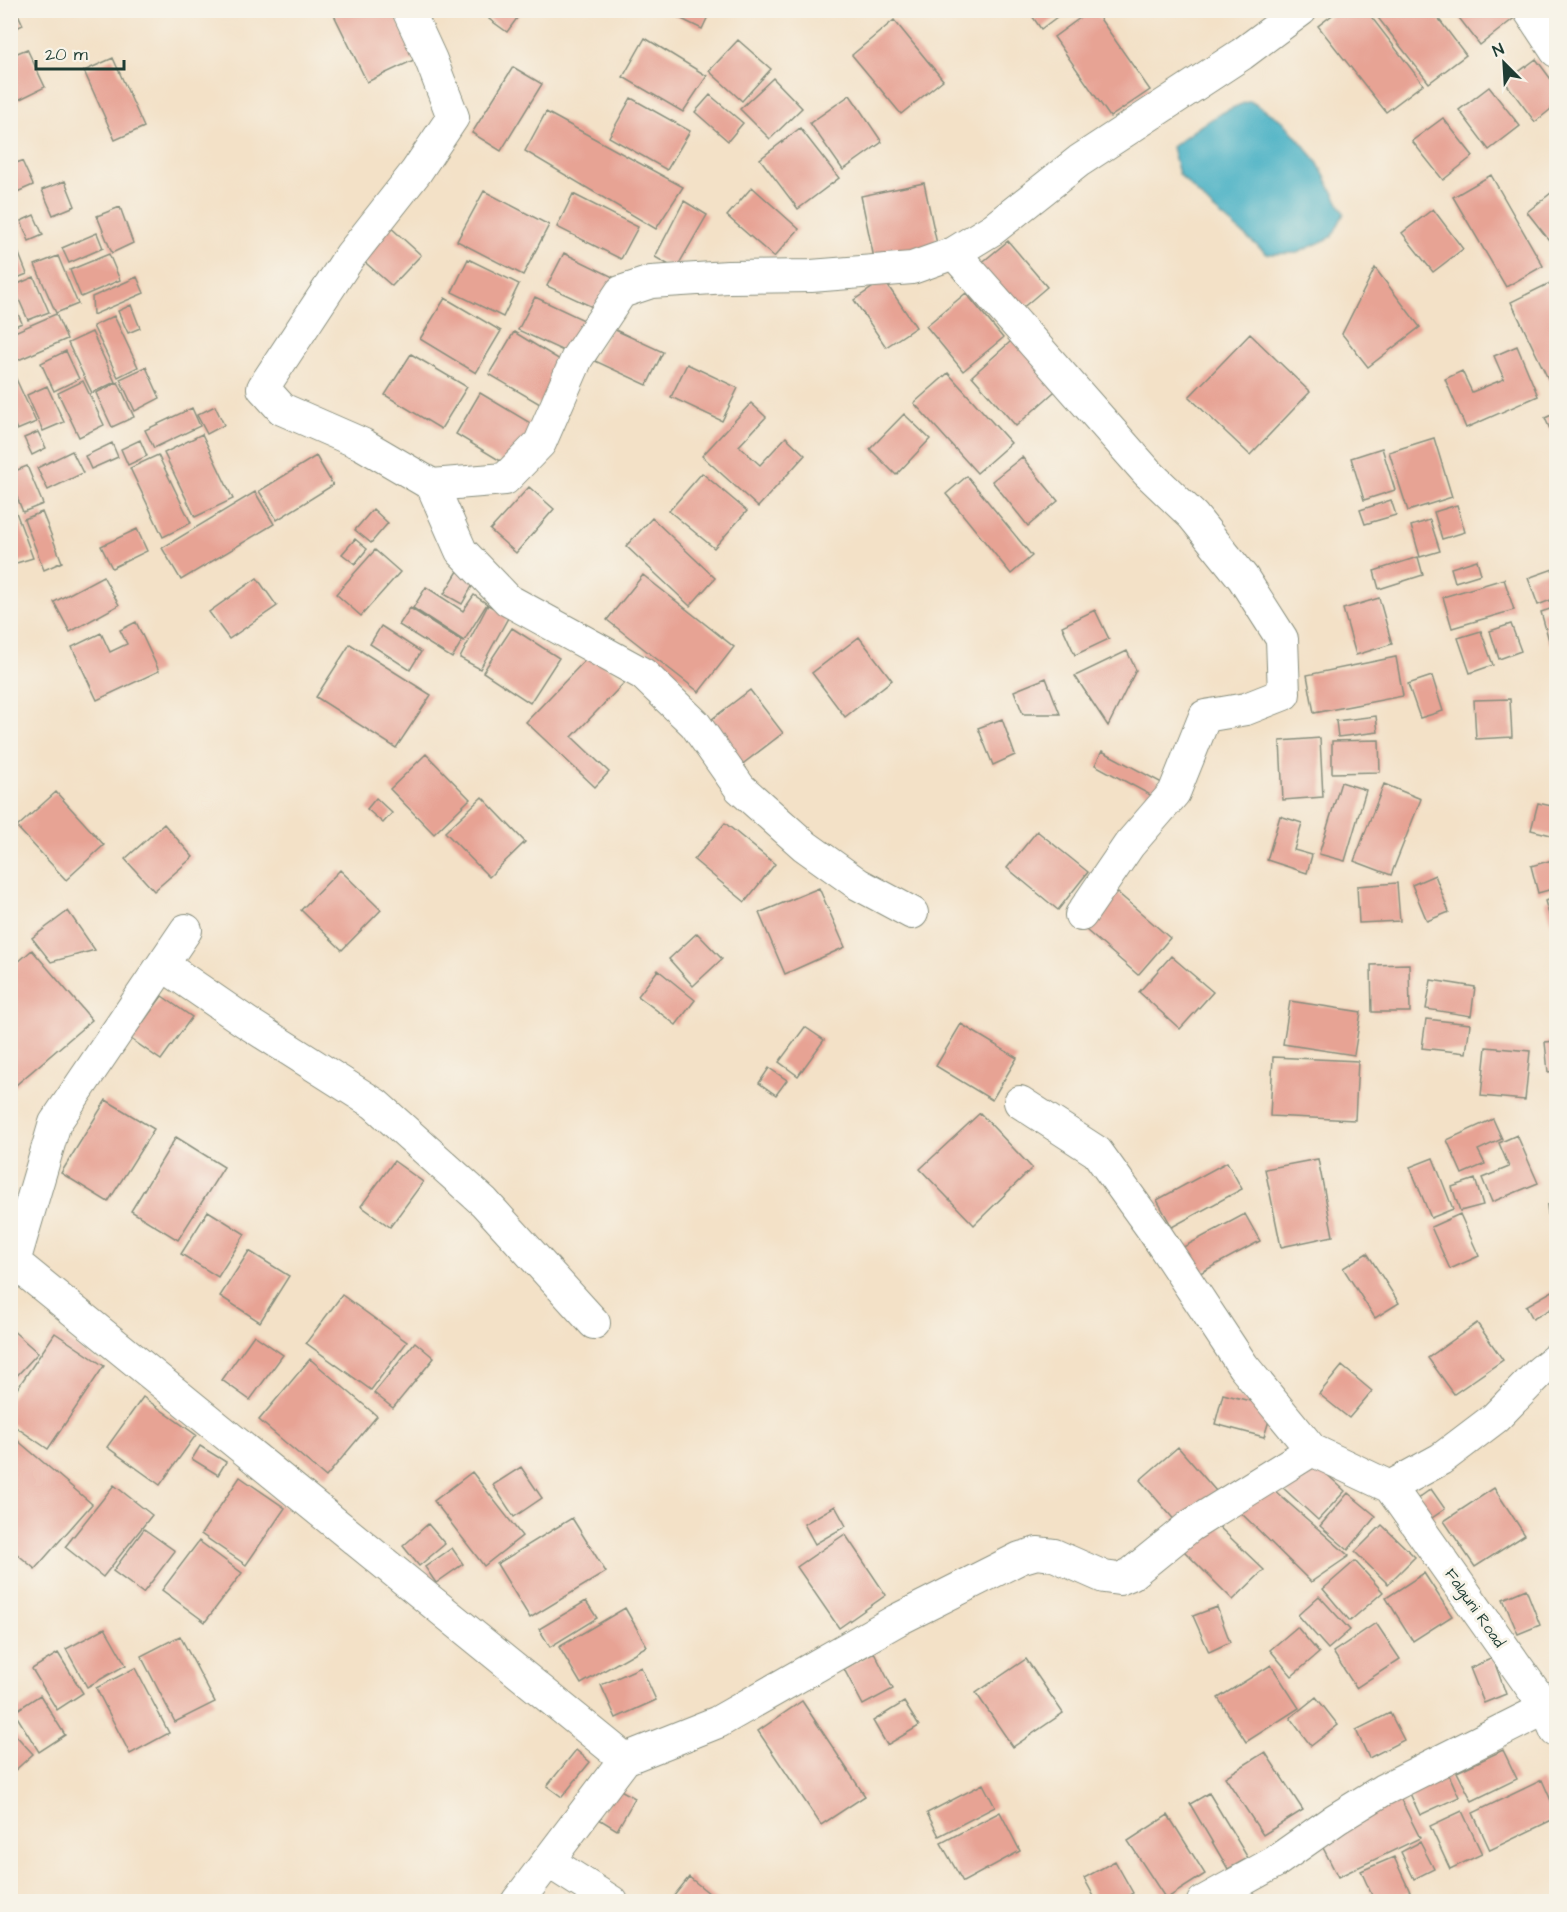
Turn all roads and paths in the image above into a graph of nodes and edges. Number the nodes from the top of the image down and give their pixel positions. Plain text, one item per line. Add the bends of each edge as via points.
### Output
1 (408, 10) edge
2 (1301, 10) edge
3 (1529, 10) edge
4 (1557, 51) edge
5 (954, 253) junction
6 (432, 485) junction
7 (912, 913) dead end
8 (1081, 915) dead end
9 (186, 930) dead end
10 (163, 965) junction
11 (1020, 1102) dead end
12 (594, 1323) dead end
13 (1557, 1359) edge
14 (1312, 1450) junction
15 (1390, 1487) junction
16 (1551, 1719) edge
17 (625, 1759) junction
18 (548, 1861) junction
19 (517, 1902) edge
20 (612, 1902) edge
21 (1203, 1902) edge

1 - 6 street via 453,117 416,172 350,256 262,388 282,409 362,444
2 - 5 street via 1232,61 1079,161 993,229
3 - 4 street
5 - 6 street via 912,268 651,282 621,292 577,358 540,443 505,479
5 - 8 street via 1146,472 1193,516 1243,578 1282,639 1284,694 1246,710 1205,716 1174,793 1129,844
6 - 7 street via 461,551 508,600 643,674 695,724 740,788 805,846 858,884
9 - 10 street
10 - 12 street via 375,1104 484,1202
10 - 17 street via 55,1123 14,1262
11 - 14 street via 1097,1152 1154,1230 1243,1366
13 - 15 street via 1495,1418 1441,1459
14 - 15 street
14 - 17 street via 1190,1526 1119,1580 1054,1555 1037,1553 1020,1558 897,1620 718,1722
15 - 16 street, Falguni Road
16 - 21 street via 1383,1790 1275,1862
17 - 18 street
18 - 19 street
18 - 20 street

